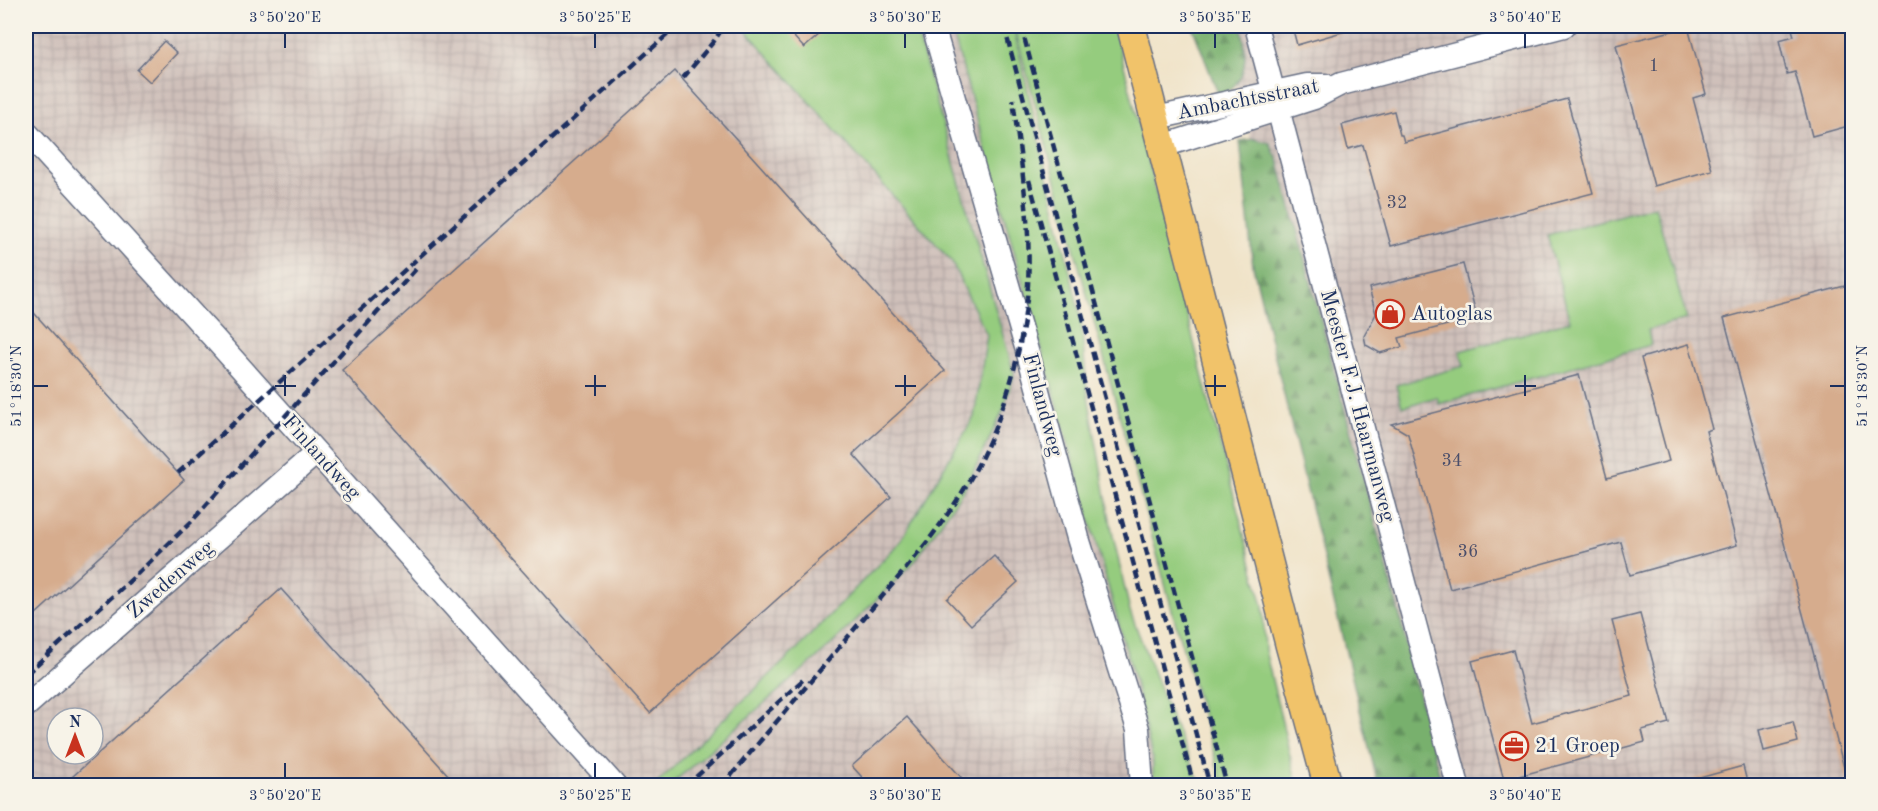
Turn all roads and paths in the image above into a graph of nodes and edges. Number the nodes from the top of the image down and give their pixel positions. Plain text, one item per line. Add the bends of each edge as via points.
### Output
1 (933, 26) edge
2 (1131, 26) edge
3 (1256, 26) edge
4 (1564, 26) edge
5 (1276, 101) junction
6 (1156, 118) junction
7 (26, 132) edge
8 (1163, 146) junction
9 (316, 453) junction
10 (26, 706) edge
11 (615, 786) edge
12 (1142, 786) edge
13 (1328, 786) edge
14 (1458, 786) edge

1 - 12 street, Finlandweg via 1078,538 1138,729
2 - 6 main road
3 - 5 street, Meester F.J. Haarmanweg
4 - 5 street, Ambachtsstraat via 1341,84 1307,85
5 - 6 street, Ambachtsstraat
5 - 8 street, Ambachtsstraat
5 - 14 street, Meester F.J. Haarmanweg
6 - 8 main road
7 - 9 street, Finlandweg
8 - 13 main road
9 - 10 street, Zwedenweg
9 - 11 street, Finlandweg

